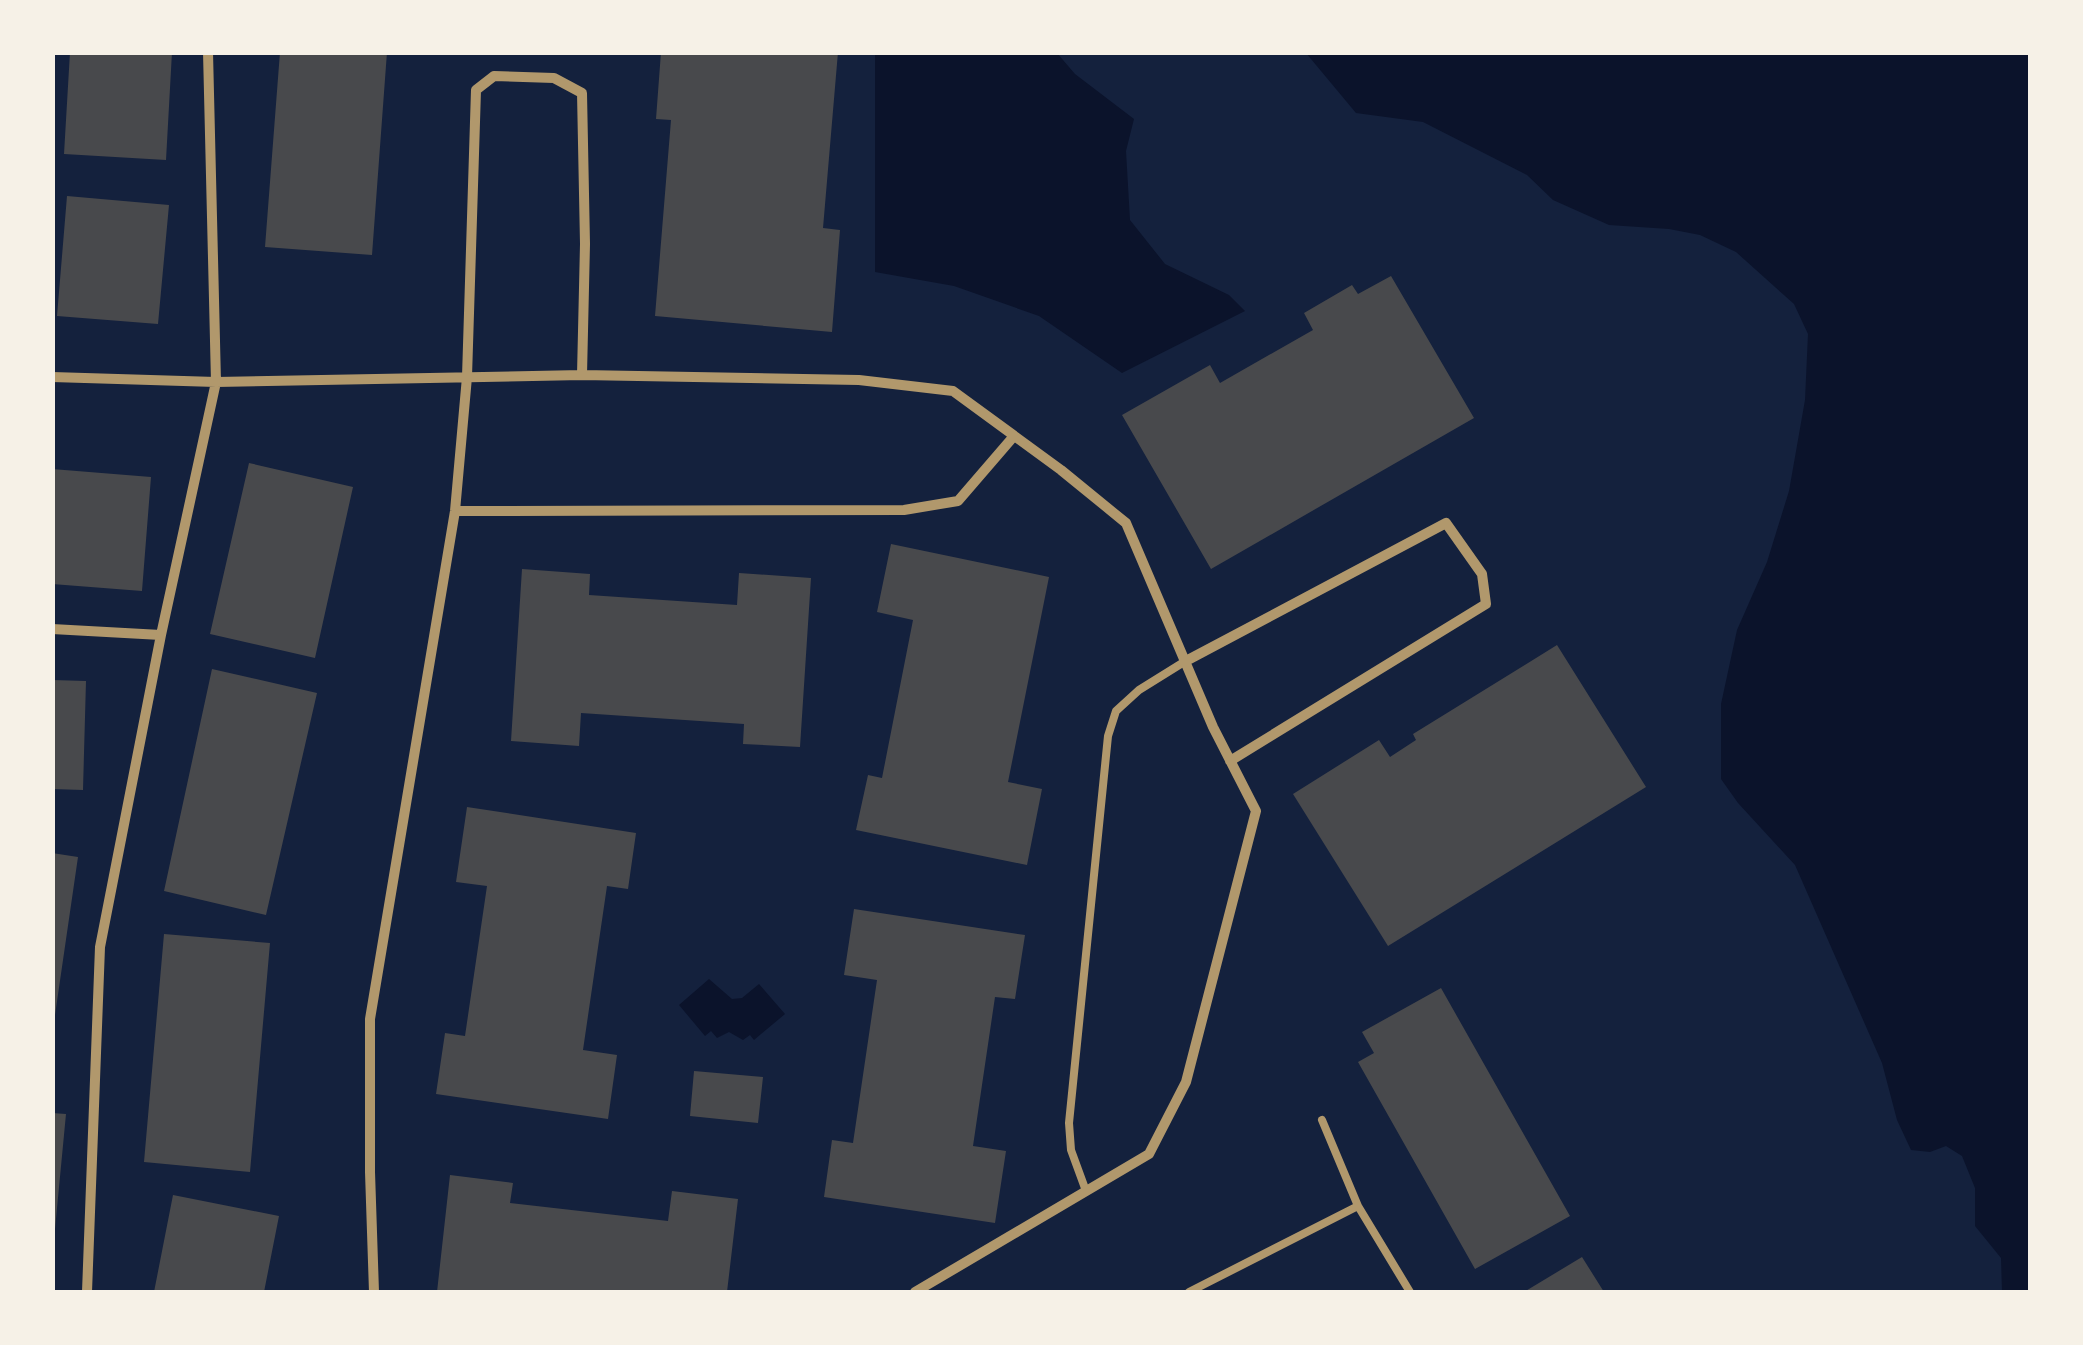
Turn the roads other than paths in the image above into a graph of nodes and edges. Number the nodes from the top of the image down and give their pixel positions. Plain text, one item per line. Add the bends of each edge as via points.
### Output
1 (208, 52) edge
2 (582, 375) junction
3 (52, 377) edge
4 (467, 377) junction
5 (216, 382) junction
6 (1014, 436) junction
7 (454, 511) junction
8 (52, 629) edge
9 (162, 635) junction
10 (1184, 662) junction
11 (1230, 760) junction
12 (1322, 1120) dead end
13 (1086, 1192) junction
14 (1358, 1206) junction
15 (86, 1292) edge
16 (374, 1292) edge
17 (915, 1292) edge
18 (1189, 1292) edge
19 (1410, 1292) edge

1 - 5 street
2 - 4 street
2 - 4 street via 582,93 554,78 494,76 476,90
2 - 6 street via 860,380 953,391
3 - 5 street
4 - 5 street
4 - 7 street
5 - 9 street
6 - 7 street via 958,502 904,510
6 - 10 street via 1126,523
7 - 16 street via 370,1018
8 - 9 street
9 - 15 street via 100,947
10 - 11 street
10 - 11 street via 1446,523 1482,574 1486,604
10 - 13 lane via 1116,711 1108,736 1069,1123
11 - 13 street via 1256,811 1186,1082 1149,1154
12 - 14 lane
13 - 17 street
14 - 18 lane
14 - 19 lane

